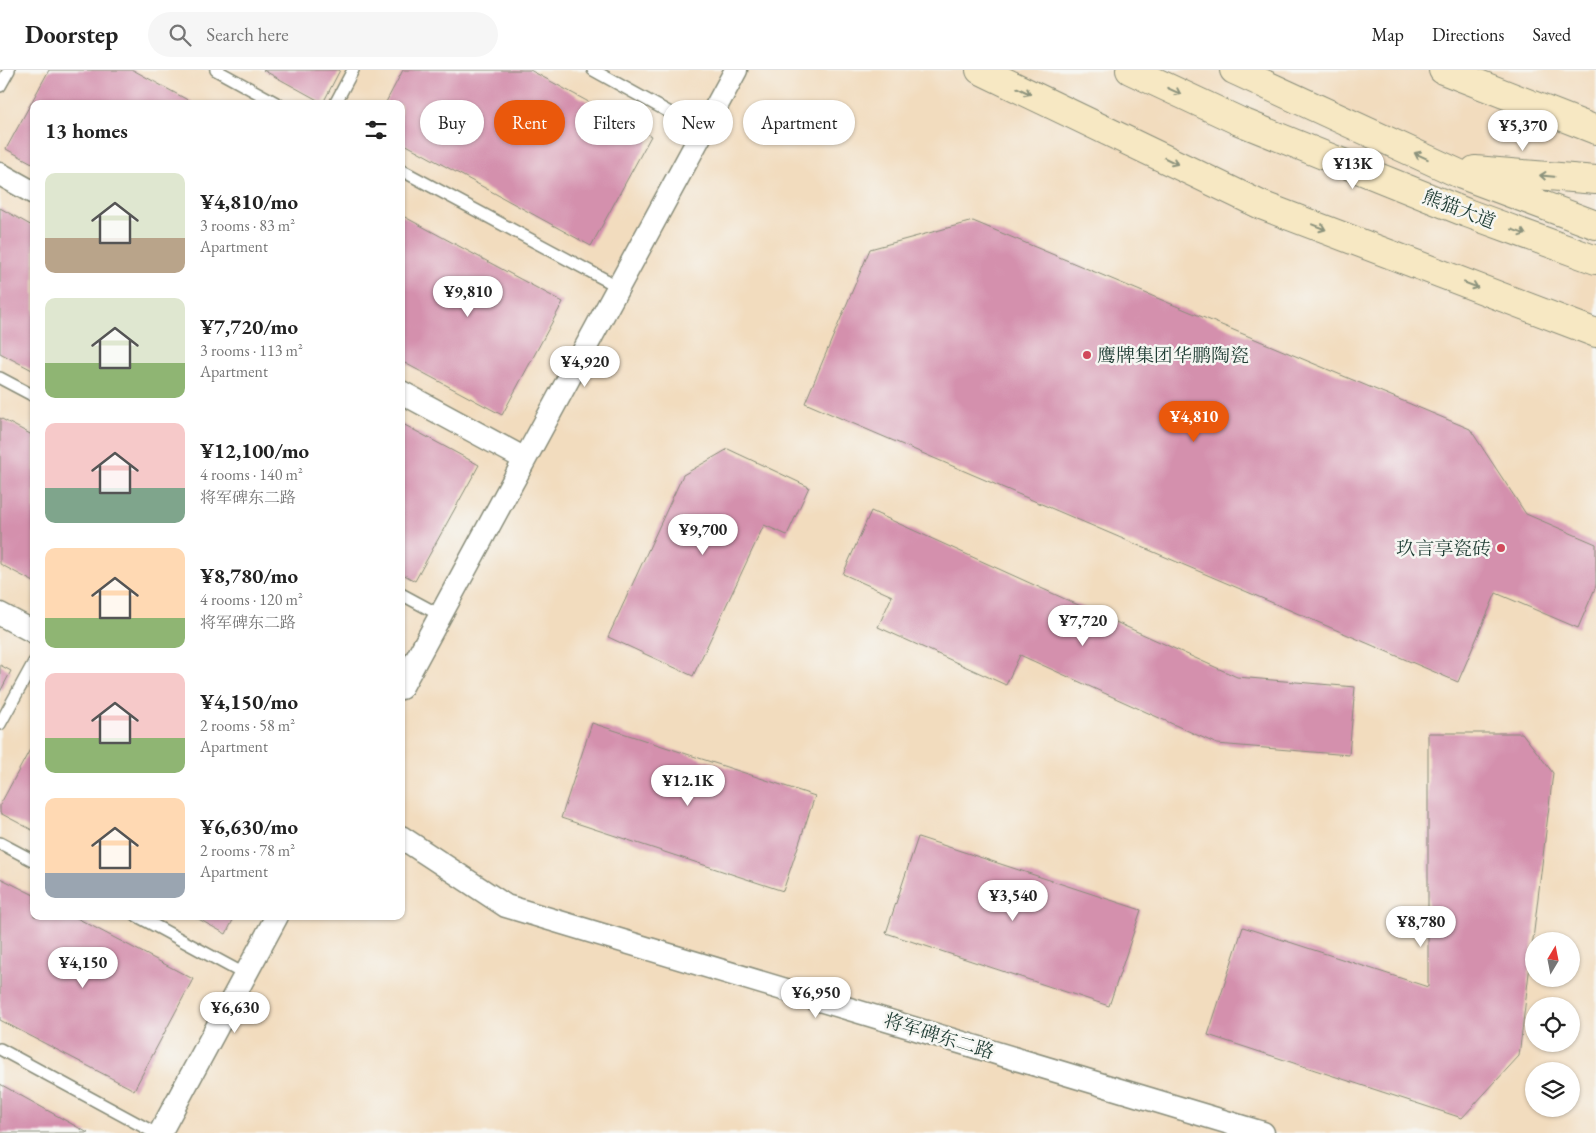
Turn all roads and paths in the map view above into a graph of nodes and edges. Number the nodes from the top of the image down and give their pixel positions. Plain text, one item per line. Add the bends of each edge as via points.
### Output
1 (9, 70) edge
2 (216, 70) edge
3 (353, 70) edge
4 (593, 70) edge
5 (736, 70) edge
6 (980, 70) edge
7 (1130, 70) edge
8 (1234, 70) edge
9 (1443, 70) edge
10 (0, 86) edge
11 (271, 100) edge
12 (337, 100) edge
13 (720, 100) edge
14 (663, 109) edge
15 (1596, 130) edge
16 (695, 145) edge
17 (1446, 167) junction
18 (405, 172) edge
19 (0, 174) edge
20 (1596, 180) edge
21 (30, 191) edge
22 (1596, 225) edge
23 (1596, 260) edge
24 (618, 287) junction
25 (1596, 333) edge
26 (0, 378) edge
27 (30, 394) edge
28 (405, 394) edge
29 (525, 460) junction
30 (405, 596) edge
31 (0, 614) edge
32 (440, 615) junction
33 (30, 630) edge
34 (30, 669) edge
35 (405, 681) edge
36 (0, 724) edge
37 (405, 840) edge
38 (0, 843) edge
39 (30, 859) edge
40 (144, 920) edge
41 (276, 920) edge
42 (246, 975) junction
43 (0, 1049) edge
44 (155, 1133) edge
45 (160, 1133) edge
46 (1262, 1133) edge

1 - 10 lane
2 - 11 lane
3 - 12 lane
4 - 14 lane
5 - 13 street
6 -> 25 main road via 1261,205
7 -> 23 main road, 熊猫大道 via 1240,121 1467,213
17 -> 8 main road, 熊猫大道
9 - 15 main road
16 - 24 street
20 -> 17 main road
17 - 22 main road, 熊猫大道
18 - 24 lane
19 - 21 street
24 - 29 street
26 - 27 lane
28 - 29 street
29 - 32 street
30 - 32 lane
31 - 33 street
32 - 35 street
34 - 36 lane
37 - 46 street, 将军碑东二路 via 506,906
38 - 39 lane
40 - 42 lane
41 - 42 street
42 - 45 street
43 - 44 lane

